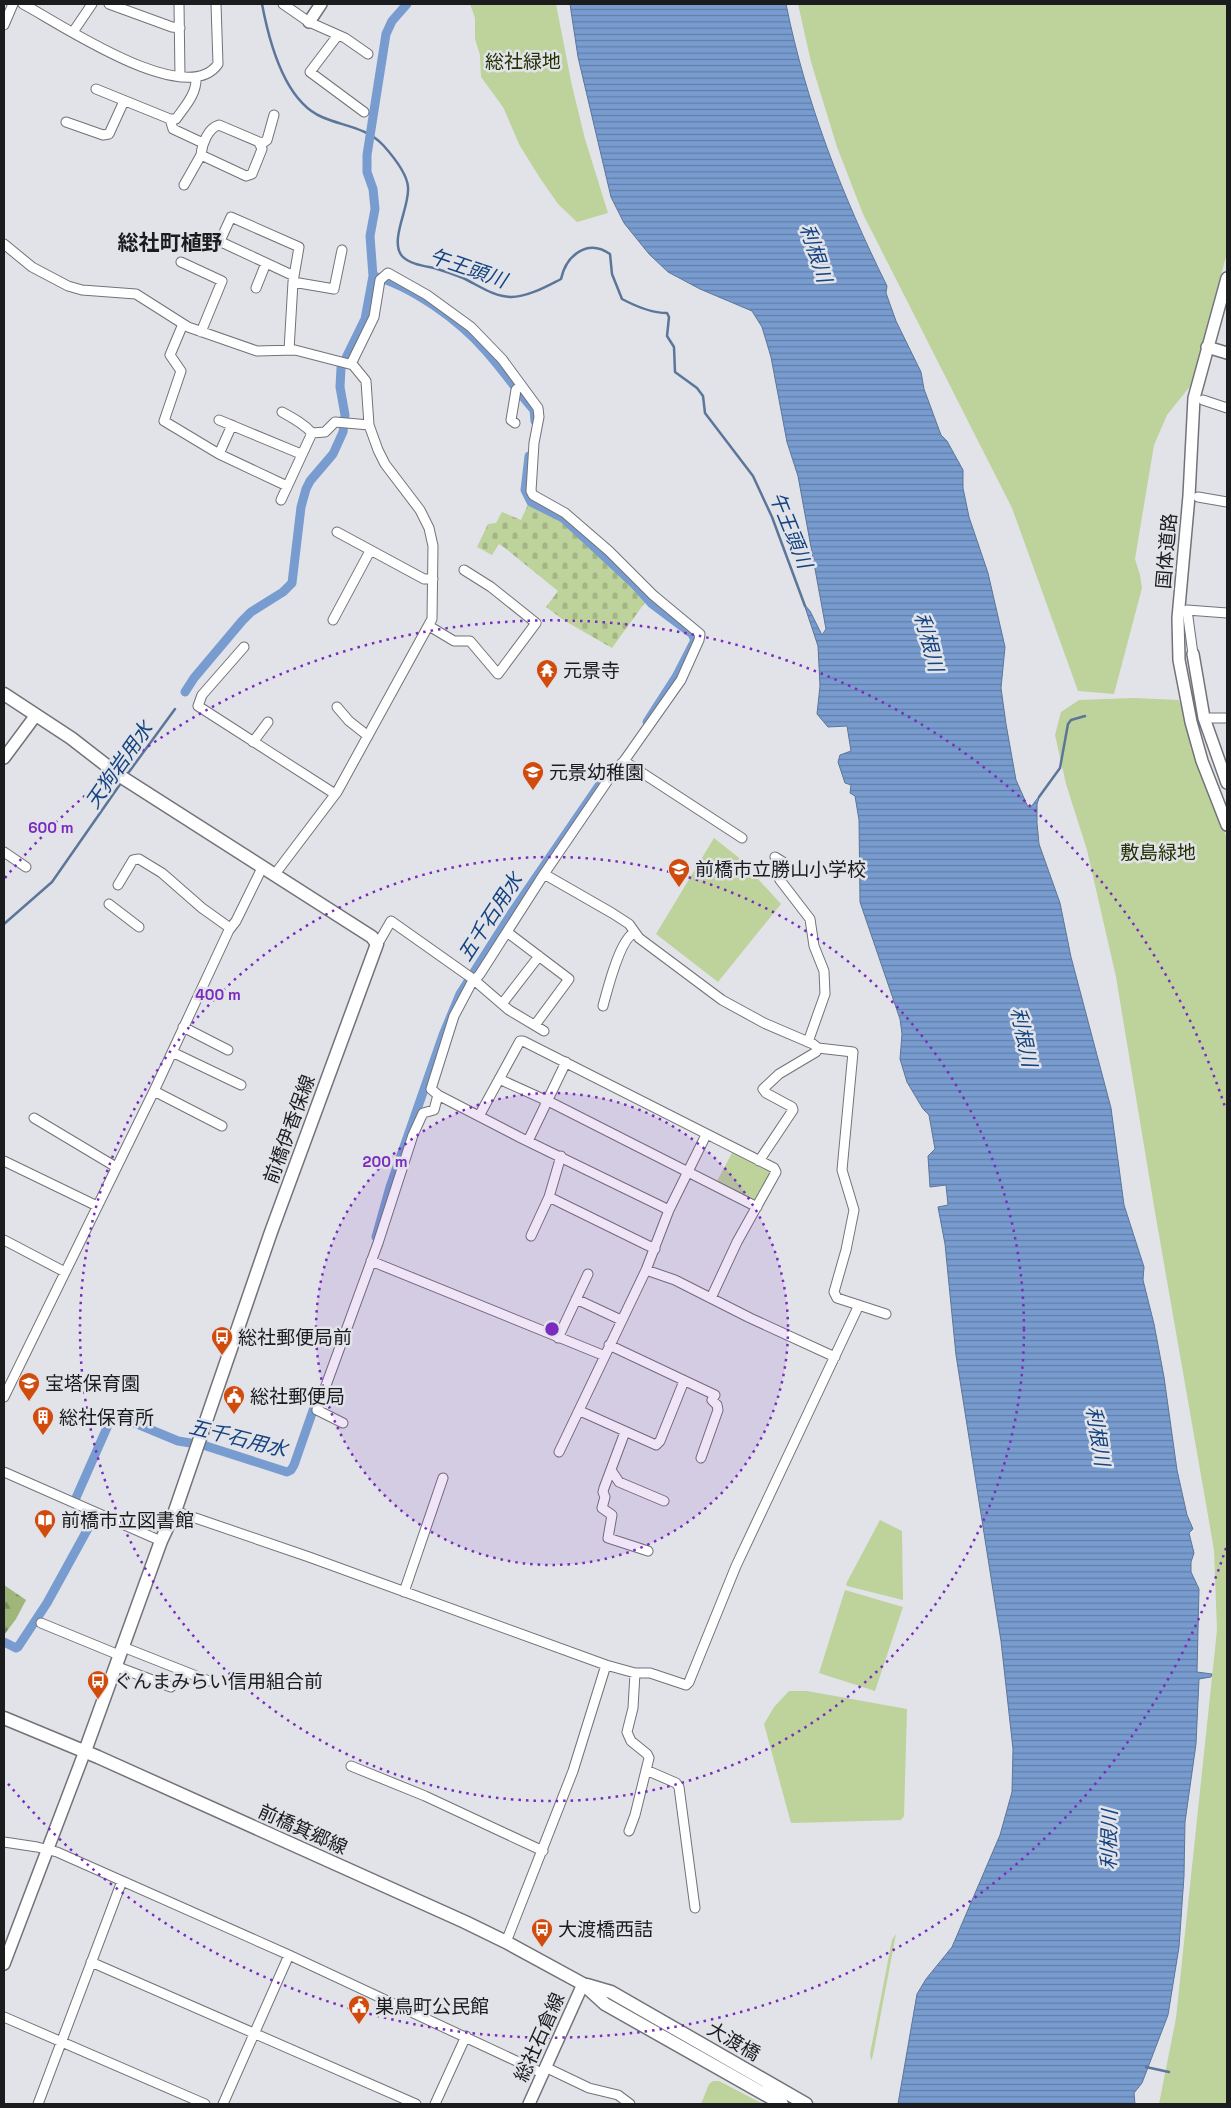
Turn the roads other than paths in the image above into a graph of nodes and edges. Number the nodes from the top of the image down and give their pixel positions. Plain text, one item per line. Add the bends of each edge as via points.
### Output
1 (13, 4) edge
2 (23, 4) edge
3 (92, 4) edge
4 (109, 4) edge
5 (180, 4) edge
6 (216, 4) edge
7 (283, 4) edge
8 (321, 4) edge
9 (309, 22) junction
10 (4, 25) edge
11 (180, 28) junction
12 (73, 32) junction
13 (338, 34) junction
14 (368, 54) dead end
15 (180, 77) junction
16 (196, 77) junction
17 (96, 89) dead end
18 (124, 101) junction
19 (364, 112) dead end
20 (274, 115) dead end
21 (170, 119) junction
22 (66, 122) dead end
23 (203, 143) junction
24 (260, 145) junction
25 (201, 155) junction
26 (184, 185) dead end
27 (4, 244) edge
28 (342, 250) dead end
29 (181, 262) dead end
30 (266, 263) junction
31 (1227, 278) edge
32 (294, 279) junction
33 (256, 288) dead end
34 (183, 324) junction
35 (201, 332) junction
36 (1207, 348) junction
37 (289, 350) junction
38 (1227, 353) edge
39 (350, 364) junction
40 (521, 384) junction
41 (1203, 400) dead end
42 (1227, 408) edge
43 (282, 412) dead end
44 (219, 420) dead end
45 (516, 423) dead end
46 (232, 425) junction
47 (369, 425) junction
48 (312, 433) junction
49 (219, 454) junction
50 (301, 454) junction
51 (287, 486) junction
52 (1198, 497) dead end
53 (281, 500) dead end
54 (1227, 502) edge
55 (337, 532) dead end
56 (370, 551) junction
57 (464, 570) dead end
58 (433, 579) junction
59 (1227, 614) edge
60 (334, 620) dead end
61 (429, 626) junction
62 (244, 647) dead end
63 (1193, 654) joint
64 (4, 694) edge
65 (336, 706) dead end
66 (36, 715) junction
67 (1204, 718) junction
68 (1227, 718) edge
69 (268, 722) dead end
70 (368, 736) junction
71 (253, 742) junction
72 (4, 758) edge
73 (624, 761) junction
74 (1227, 783) edge
75 (334, 794) junction
76 (1227, 825) edge
77 (742, 838) dead end
78 (4, 852) edge
79 (775, 857) dead end
80 (263, 866) junction
81 (26, 867) dead end
82 (275, 874) junction
83 (544, 874) junction
84 (118, 885) dead end
85 (109, 904) dead end
86 (140, 927) dead end
87 (230, 928) junction
88 (507, 932) junction
89 (634, 933) junction
90 (376, 942) junction
91 (539, 956) junction
92 (475, 980) junction
93 (502, 1004) junction
94 (603, 1006) dead end
95 (535, 1025) junction
96 (184, 1028) junction
97 (544, 1031) dead end
98 (808, 1042) junction
99 (818, 1048) junction
100 (228, 1050) dead end
101 (172, 1052) junction
102 (566, 1062) junction
103 (499, 1079) junction
104 (241, 1085) dead end
105 (154, 1091) junction
106 (438, 1095) junction
107 (547, 1101) junction
108 (479, 1116) junction
109 (34, 1118) dead end
110 (222, 1126) dead end
111 (706, 1135) junction
112 (528, 1141) junction
113 (560, 1156) junction
114 (759, 1160) junction
115 (4, 1161) edge
116 (116, 1167) junction
117 (687, 1172) junction
118 (550, 1197) junction
119 (97, 1206) junction
120 (757, 1207) junction
121 (669, 1210) junction
122 (531, 1236) dead end
123 (4, 1240) edge
124 (655, 1249) junction
125 (371, 1260) junction
126 (646, 1270) junction
127 (64, 1272) junction
128 (588, 1274) dead end
129 (710, 1298) junction
130 (576, 1299) junction
131 (859, 1305) junction
132 (886, 1314) dead end
133 (621, 1320) junction
134 (558, 1338) junction
135 (610, 1345) junction
136 (605, 1356) junction
137 (835, 1357) junction
138 (684, 1381) junction
139 (4, 1397) edge
140 (580, 1411) junction
141 (343, 1423) dead end
142 (625, 1432) junction
143 (559, 1452) dead end
144 (701, 1458) dead end
145 (611, 1470) junction
146 (4, 1472) edge
147 (443, 1478) dead end
148 (664, 1501) dead end
149 (175, 1511) junction
150 (161, 1541) junction
151 (648, 1551) dead end
152 (404, 1592) junction
153 (42, 1623) dead end
154 (119, 1656) junction
155 (606, 1665) junction
156 (635, 1673) junction
157 (209, 1681) dead end
158 (171, 1687) dead end
159 (4, 1718) edge
160 (85, 1751) junction
161 (351, 1766) dead end
162 (646, 1770) junction
163 (629, 1831) dead end
164 (4, 1842) edge
165 (47, 1850) junction
166 (543, 1851) junction
167 (122, 1881) junction
168 (696, 1908) dead end
169 (506, 1942) junction
170 (289, 1955) junction
171 (91, 1962) junction
172 (4, 1964) edge
173 (583, 1984) junction
174 (4, 2017) edge
175 (641, 2017) junction
176 (253, 2034) junction
177 (466, 2036) junction
178 (62, 2042) junction
179 (544, 2070) junction
180 (38, 2104) edge
181 (205, 2104) edge
182 (223, 2104) edge
183 (416, 2104) edge
184 (435, 2104) edge
185 (528, 2104) edge
186 (630, 2104) edge
187 (782, 2104) edge
188 (806, 2104) edge

1 - 10 street
2 - 12 street
3 - 12 street
4 - 11 street
5 - 11 street
6 - 16 street via 218,64 213,72
7 - 9 street
8 - 9 street
9 - 13 street
11 - 15 street
12 - 15 street via 117,56 170,77
13 - 14 street
13 - 19 street via 310,72
15 - 16 street
16 - 21 street via 197,87 187,104 176,119
17 - 18 street
18 - 21 street
18 - 22 street via 109,134 103,135
20 - 24 street via 267,140
21 - 23 street via 173,129
23 - 24 street via 219,125
23 - 25 street
24 - 25 street via 262,149 252,174 246,176
25 - 26 street
27 - 34 street via 32,267 68,286 136,294
28 - 32 street via 334,289
29 - 35 street via 222,281
30 - 32 street
30 - 32 street via 220,241 230,217 299,247
30 - 33 street
31 - 36 street, 国体道路
32 - 37 street
34 - 35 street
34 - 49 street via 170,355 181,371 164,421
35 - 37 street via 256,351
36 - 38 street
36 - 76 street, 国体道路 via 1194,398 1192,420 1178,618 1179,660 1190,722
37 - 39 street
39 - 40 street via 374,317 380,280 390,272 471,327
39 - 47 street via 366,381
40 - 45 street via 516,390 511,420
40 - 73 street via 539,412 533,450 533,495 565,513 700,634 680,680
41 - 42 street
43 - 48 street
44 - 46 street
46 - 49 street
46 - 50 street
47 - 48 street via 337,421 322,433
47 - 58 street via 385,464 412,498 429,528 433,540
48 - 50 street
49 - 51 street
50 - 51 street
51 - 53 street
52 - 54 street
55 - 56 street
56 - 58 street via 424,578
56 - 60 street
57 - 61 street via 536,623 498,674 470,641 454,641
58 - 61 street via 433,616
59 - 63 street via 1188,610
61 - 70 street
62 - 71 street via 202,695 198,705
63 - 67 street
64 - 66 main road
65 - 70 street
66 - 72 street
66 - 80 main road via 125,779
67 - 68 street
67 - 74 street
69 - 71 street
70 - 75 street
71 - 75 street
73 - 77 street
73 - 83 street
75 - 82 street
78 - 81 street
79 - 98 street via 783,862 778,876 810,919 814,946 824,970 825,994
80 - 82 main road
80 - 87 street
82 - 90 main road
83 - 88 street
83 - 89 street via 629,924
84 - 87 street via 137,858 162,873
85 - 86 street
87 - 96 street
88 - 91 street
88 - 92 street
89 - 94 street via 611,974
89 - 98 street via 722,1000 753,1018
90 - 92 street via 391,921
90 - 149 main road, 前橋伊香保線 via 375,953 270,1232
91 - 93 street
91 - 95 street via 570,979
92 - 93 street
92 - 106 street via 460,1002 431,1086
93 - 95 street
95 - 97 street
96 - 100 street
96 - 101 street
98 - 99 street
99 - 114 street via 763,1089 793,1110
99 - 131 street via 851,1051 853,1054 842,1170 854,1210 834,1292 837,1298
101 - 104 street
101 - 105 street
102 - 103 street via 521,1041
102 - 107 street
102 - 111 street
103 - 107 street
103 - 108 street
105 - 110 street
105 - 116 street
106 - 108 street
106 - 125 street via 434,1110 423,1113 413,1135
107 - 112 street
107 - 117 street
108 - 112 street
109 - 116 street
111 - 114 street
111 - 117 street
112 - 113 street
113 - 118 street
113 - 121 street
114 - 120 street via 776,1172
115 - 119 street
116 - 119 street
117 - 120 street
117 - 121 street
118 - 122 street
118 - 124 street
119 - 127 street
120 - 129 street
121 - 124 street
123 - 127 street
124 - 126 street
125 - 134 street
125 - 141 street via 317,1410
126 - 129 street
126 - 133 street
127 - 139 street
128 - 130 street
129 - 137 street
130 - 133 street
130 - 134 street
131 - 132 street
131 - 137 street
133 - 135 street
134 - 136 street
135 - 136 street
135 - 138 street
136 - 140 street
137 - 156 street via 736,1566 689,1682 684,1684 650,1673
138 - 142 street via 659,1444 654,1445
138 - 144 street via 715,1395 712,1400 718,1410
140 - 142 street
140 - 143 street
142 - 145 street
145 - 148 street via 619,1482
145 - 151 street via 603,1492 602,1508 612,1515 608,1538
146 - 150 street
147 - 152 street
149 - 150 main road, 前橋伊香保線
149 - 152 street
150 - 154 main road, 前橋伊香保線
152 - 155 street
153 - 154 street
154 - 157 street
154 - 158 street
154 - 160 main road, 前橋伊香保線
155 - 156 street
155 - 166 street via 577,1760
156 - 162 street via 633,1708 627,1732 631,1741 647,1754
159 - 160 main road, 前橋箕郷線
160 - 165 street
160 - 169 main road, 前橋箕郷線
161 - 166 street via 425,1796
162 - 163 street
162 - 168 street via 679,1785
164 - 165 street
165 - 167 street
165 - 172 street
166 - 169 street
167 - 170 street
167 - 171 street
169 - 173 main road, 前橋箕郷線
170 - 176 street
170 - 177 street
171 - 176 street
171 - 178 street
173 - 175 main road, 前橋箕郷線 via 611,1992
173 - 179 street, 総社石倉線
174 - 178 street
175 - 187 main road, 大渡橋
175 - 188 main road, 大渡橋
176 - 182 street
176 - 183 street
177 - 179 street
177 - 184 street
178 - 180 street
178 - 181 street
179 - 185 street, 総社石倉線
179 - 186 street via 589,2088 618,2095

